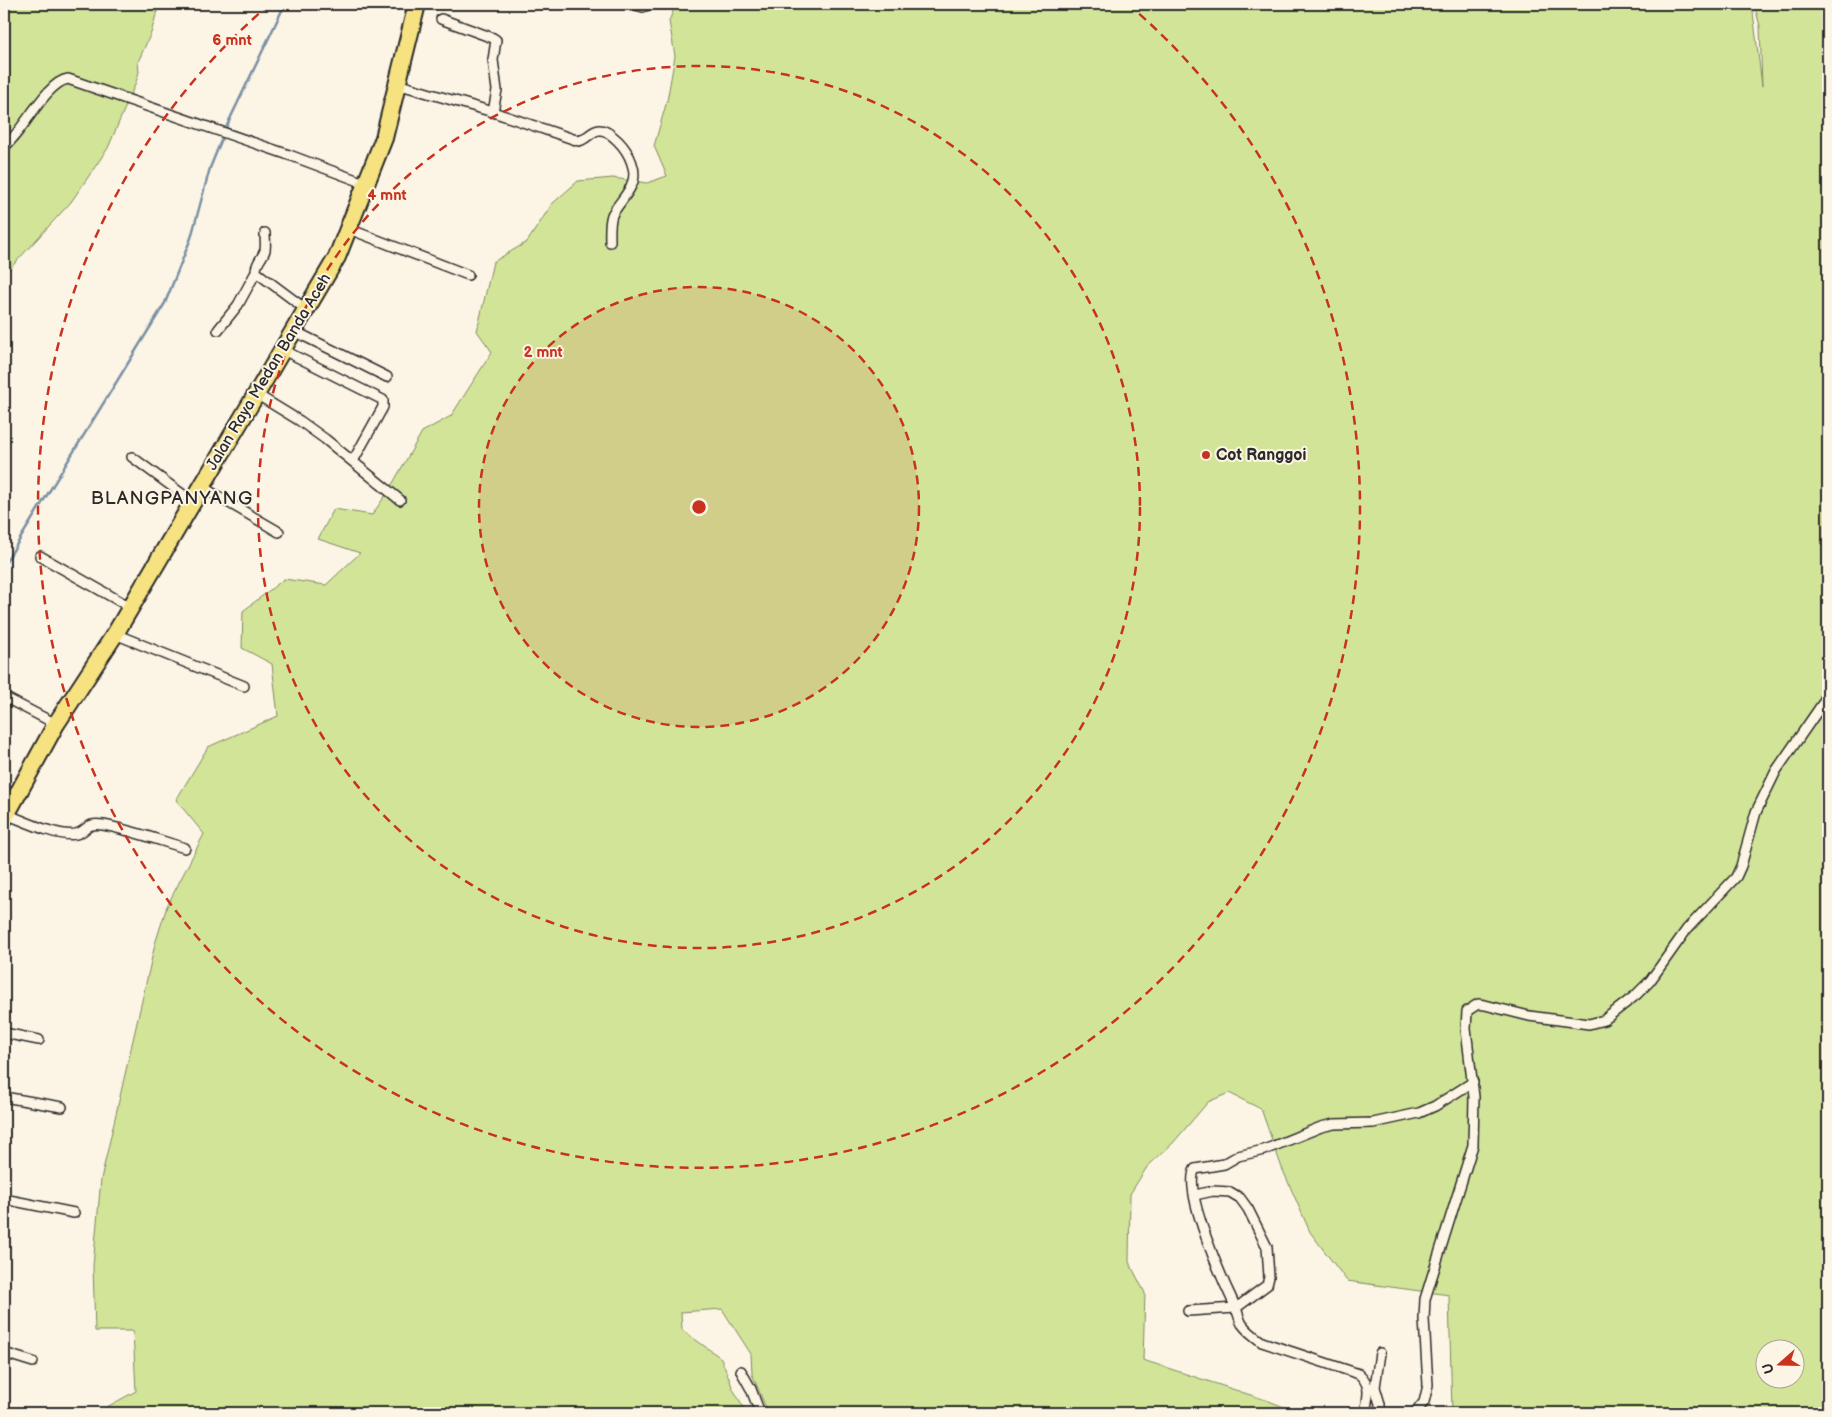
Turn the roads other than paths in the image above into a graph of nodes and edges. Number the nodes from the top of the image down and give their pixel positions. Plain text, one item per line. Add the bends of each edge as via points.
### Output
1 (417, 4) edge
2 (632, 4) edge
3 (651, 4) edge
4 (441, 19) dead end
5 (397, 84) junction
6 (493, 112) junction
7 (4, 147) edge
8 (367, 184) junction
9 (349, 229) junction
10 (265, 233) dead end
11 (610, 242) dead end
12 (256, 272) junction
13 (468, 275) dead end
14 (307, 310) junction
15 (218, 330) dead end
16 (294, 331) junction
17 (283, 350) junction
18 (387, 377) dead end
19 (256, 394) junction
20 (132, 457) dead end
21 (353, 460) junction
22 (202, 487) junction
23 (400, 500) dead end
24 (193, 502) junction
25 (279, 532) dead end
26 (40, 556) dead end
27 (130, 607) junction
28 (114, 634) junction
29 (244, 686) dead end
30 (1828, 691) edge
31 (4, 697) edge
32 (56, 724) junction
33 (5, 816) edge
34 (185, 848) dead end
35 (4, 1033) edge
36 (39, 1040) dead end
37 (1473, 1082) junction
38 (4, 1097) edge
39 (62, 1106) dead end
40 (1195, 1195) junction
41 (4, 1199) edge
42 (74, 1213) dead end
43 (1236, 1308) junction
44 (1188, 1311) dead end
45 (4, 1353) edge
46 (1380, 1353) dead end
47 (33, 1362) dead end
48 (741, 1371) dead end
49 (760, 1413) edge
50 (1366, 1413) edge
51 (1380, 1413) edge
52 (1415, 1413) edge

1 - 5 highway, Jalan Raya Medan Banda Aceh
2 - 3 street via 643,8
4 - 6 street via 496,40 493,60 497,90
5 - 6 street
5 - 8 highway, Jalan Raya Medan Banda Aceh via 384,138
6 - 11 street via 579,141 598,130 620,142 632,162 634,180 613,215
7 - 8 street via 46,94 68,79
8 - 9 highway, Jalan Raya Medan Banda Aceh
9 - 13 street
9 - 14 highway, Jalan Raya Medan Banda Aceh via 338,258
10 - 12 street via 265,247 255,267
12 - 14 street
12 - 15 street via 238,305
14 - 16 highway, Jalan Raya Medan Banda Aceh
16 - 17 highway, Jalan Raya Medan Banda Aceh
16 - 18 street
17 - 19 highway, Jalan Raya Medan Banda Aceh
17 - 21 street via 383,400 383,407
19 - 21 street
19 - 22 highway, Jalan Raya Medan Banda Aceh
20 - 24 street
21 - 23 street
22 - 24 highway, Jalan Raya Medan Banda Aceh
22 - 25 street
24 - 27 highway, Jalan Raya Medan Banda Aceh
26 - 27 street
27 - 28 highway, Jalan Raya Medan Banda Aceh
28 - 29 street
28 - 32 highway, Jalan Raya Medan Banda Aceh
30 - 37 street via 1776,771 1756,812 1736,877 1687,929 1650,981 1604,1020 1589,1024 1529,1016 1485,1005 1473,1006 1465,1018
31 - 32 street
32 - 33 highway, Jalan Raya Medan Banda Aceh
33 - 34 street via 69,835 78,834 89,826 104,825
35 - 36 street
37 - 40 street via 1419,1113 1373,1123 1321,1127 1224,1164 1196,1169 1193,1177
37 - 52 street via 1473,1144 1425,1299 1428,1385 1424,1402
38 - 39 street
40 - 43 street via 1202,1227
40 - 43 street via 1213,1190 1230,1192 1240,1198 1267,1246 1270,1264 1267,1285
41 - 42 street
43 - 44 street
43 - 50 street via 1242,1324 1262,1342 1359,1374 1368,1386
45 - 47 street
46 - 51 street via 1375,1387
48 - 49 street via 752,1389

